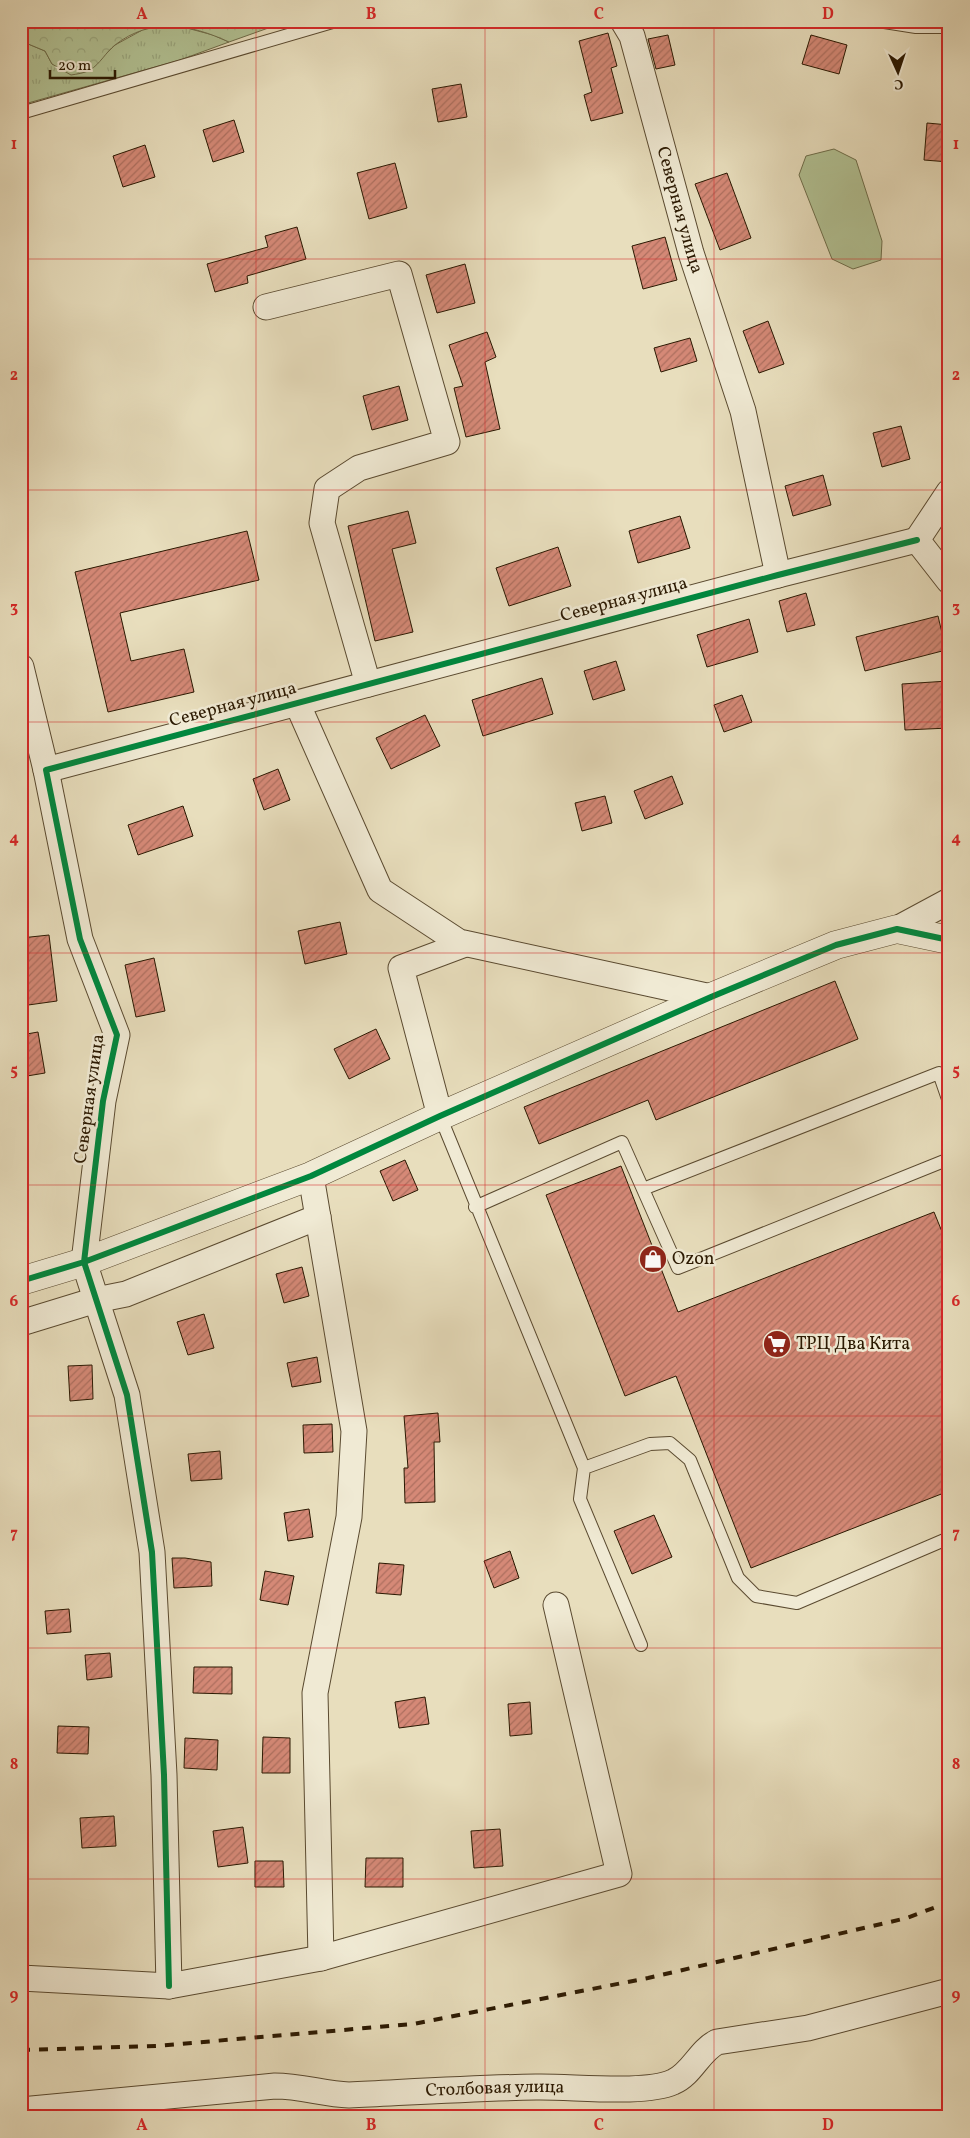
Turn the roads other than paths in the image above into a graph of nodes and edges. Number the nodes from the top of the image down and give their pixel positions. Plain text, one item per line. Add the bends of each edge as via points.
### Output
1 (336, 21) edge
2 (623, 21) edge
3 (878, 21) edge
4 (949, 27) edge
5 (21, 113) edge
6 (266, 307) dead end
7 (949, 492) edge
8 (917, 540) junction
9 (778, 575) junction
10 (949, 581) edge
11 (21, 667) edge
12 (368, 684) junction
13 (297, 703) junction
14 (46, 770) junction
15 (949, 901) edge
16 (897, 929) junction
17 (949, 940) edge
18 (465, 944) junction
19 (711, 997) junction
20 (949, 1102) edge
21 (440, 1116) junction
22 (949, 1159) edge
23 (310, 1176) junction
24 (643, 1189) junction
25 (475, 1207) junction
26 (318, 1218) junction
27 (84, 1262) junction
28 (21, 1281) edge
29 (96, 1300) junction
30 (21, 1323) edge
31 (584, 1468) junction
32 (949, 1538) edge
33 (556, 1605) dead end
34 (640, 1645) dead end
35 (321, 1958) junction
36 (21, 1978) edge
37 (169, 1986) junction
38 (949, 1991) edge
39 (330, 2106) edge
40 (21, 2110) edge

1 - 5 lane
2 - 9 street, Северная улица via 632,36 691,253 743,411
3 - 4 lane via 916,27
6 - 12 street via 399,274 447,442 358,468 327,489 322,523
7 - 8 street
8 - 9 street, Северная улица
8 - 10 street
9 - 12 street, Северная улица
11 - 14 street, Северная улица
12 - 13 street, Северная улица
13 - 14 street, Северная улица
13 - 18 street, Северная улица via 380,890
14 - 27 street, Северная улица via 80,939 117,1035 103,1101
15 - 16 street
16 - 17 street
16 - 19 street via 836,945
18 - 19 street, Северная улица
18 - 21 street via 401,968
19 - 21 street
20 - 24 lane via 939,1073
21 - 23 street
21 - 25 lane
22 - 24 lane via 678,1268
23 - 26 street
23 - 27 street
24 - 25 lane via 622,1142
25 - 31 lane
26 - 29 street via 126,1294
26 - 35 street via 354,1431 349,1517 315,1693
27 - 28 street
27 - 29 street
29 - 30 street
29 - 37 street via 127,1395 152,1552 164,1775
31 - 32 lane via 650,1444 670,1443 690,1460 738,1578 756,1596 797,1603
31 - 34 lane via 580,1499
33 - 35 street via 619,1874
35 - 37 street
36 - 37 street
38 - 39 street, Столбовая улица via 808,2028 717,2042 709,2046 682,2077 651,2088 537,2087
39 - 40 street, Столбовая улица via 297,2086 275,2086

